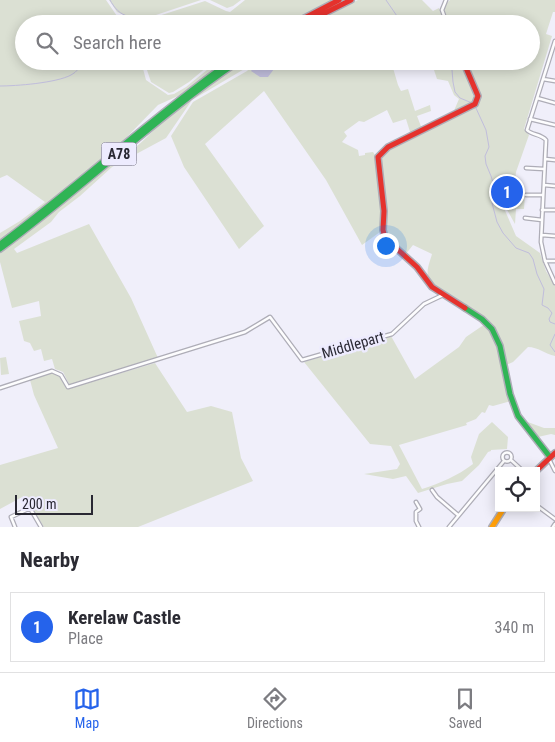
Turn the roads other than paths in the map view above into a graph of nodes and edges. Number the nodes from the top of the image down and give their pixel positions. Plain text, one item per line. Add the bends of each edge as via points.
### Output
1 (339, 0) edge
2 (351, 0) edge
3 (446, 0) edge
4 (310, 15) edge
5 (321, 15) edge
6 (444, 15) edge
7 (555, 42) edge
8 (218, 70) edge
9 (226, 70) edge
10 (467, 70) edge
11 (543, 79) junction
12 (555, 81) edge
13 (537, 98) junction
14 (555, 104) edge
15 (530, 119) junction
16 (555, 125) edge
17 (545, 159) junction
18 (555, 160) edge
19 (526, 168) dead end
20 (544, 169) junction
21 (544, 185) junction
22 (555, 186) edge
23 (526, 195) dead end
24 (543, 195) junction
25 (542, 210) junction
26 (555, 210) edge
27 (525, 218) dead end
28 (542, 220) junction
29 (541, 235) junction
30 (555, 236) edge
31 (0, 244) edge
32 (0, 249) edge
33 (545, 261) junction
34 (555, 261) edge
35 (555, 283) edge
36 (443, 295) junction
37 (0, 388) edge
38 (555, 453) edge
39 (549, 458) junction
40 (511, 460) junction
41 (504, 461) junction
42 (519, 467) edge
43 (540, 467) edge
44 (555, 471) edge
45 (432, 490) dead end
46 (416, 502) dead end
47 (540, 508) edge
48 (501, 512) edge
49 (458, 516) junction
50 (555, 519) edge
51 (15, 527) edge
52 (41, 527) edge
53 (419, 527) edge
54 (449, 527) edge
55 (492, 527) edge

1 - 4 main road
2 - 5 main road
3 - 6 street
7 - 11 street
8 - 31 main road, A78 via 160,113 69,191
9 - 32 main road, A78 via 168,112 72,194
10 - 36 main road via 478,96 474,105 388,147 378,157 383,234
11 - 12 street
11 - 13 street
13 - 14 street
13 - 15 street
15 - 16 street
15 - 17 street via 526,130 546,139
17 - 18 street
17 - 20 street
19 - 20 street
20 - 21 street
21 - 22 street
21 - 24 street
23 - 24 street
24 - 25 street
25 - 26 street
25 - 28 street
27 - 28 street
28 - 29 street
29 - 30 street
29 - 33 street
33 - 34 street
33 - 35 street
36 - 37 street, Middlepart via 424,304 392,334 302,360 270,317 245,332 68,387 61,375 52,370
36 - 39 main road via 482,319 495,334 518,416
38 - 39 main road
39 - 43 main road
39 - 44 street
40 - 41 street
40 - 41 street via 508,453 503,456
40 - 42 street
41 - 49 street
45 - 49 street
46 - 53 street via 420,509 416,512
47 - 50 street
48 - 55 main road
49 - 54 street
51 - 52 street via 11,517 30,508

